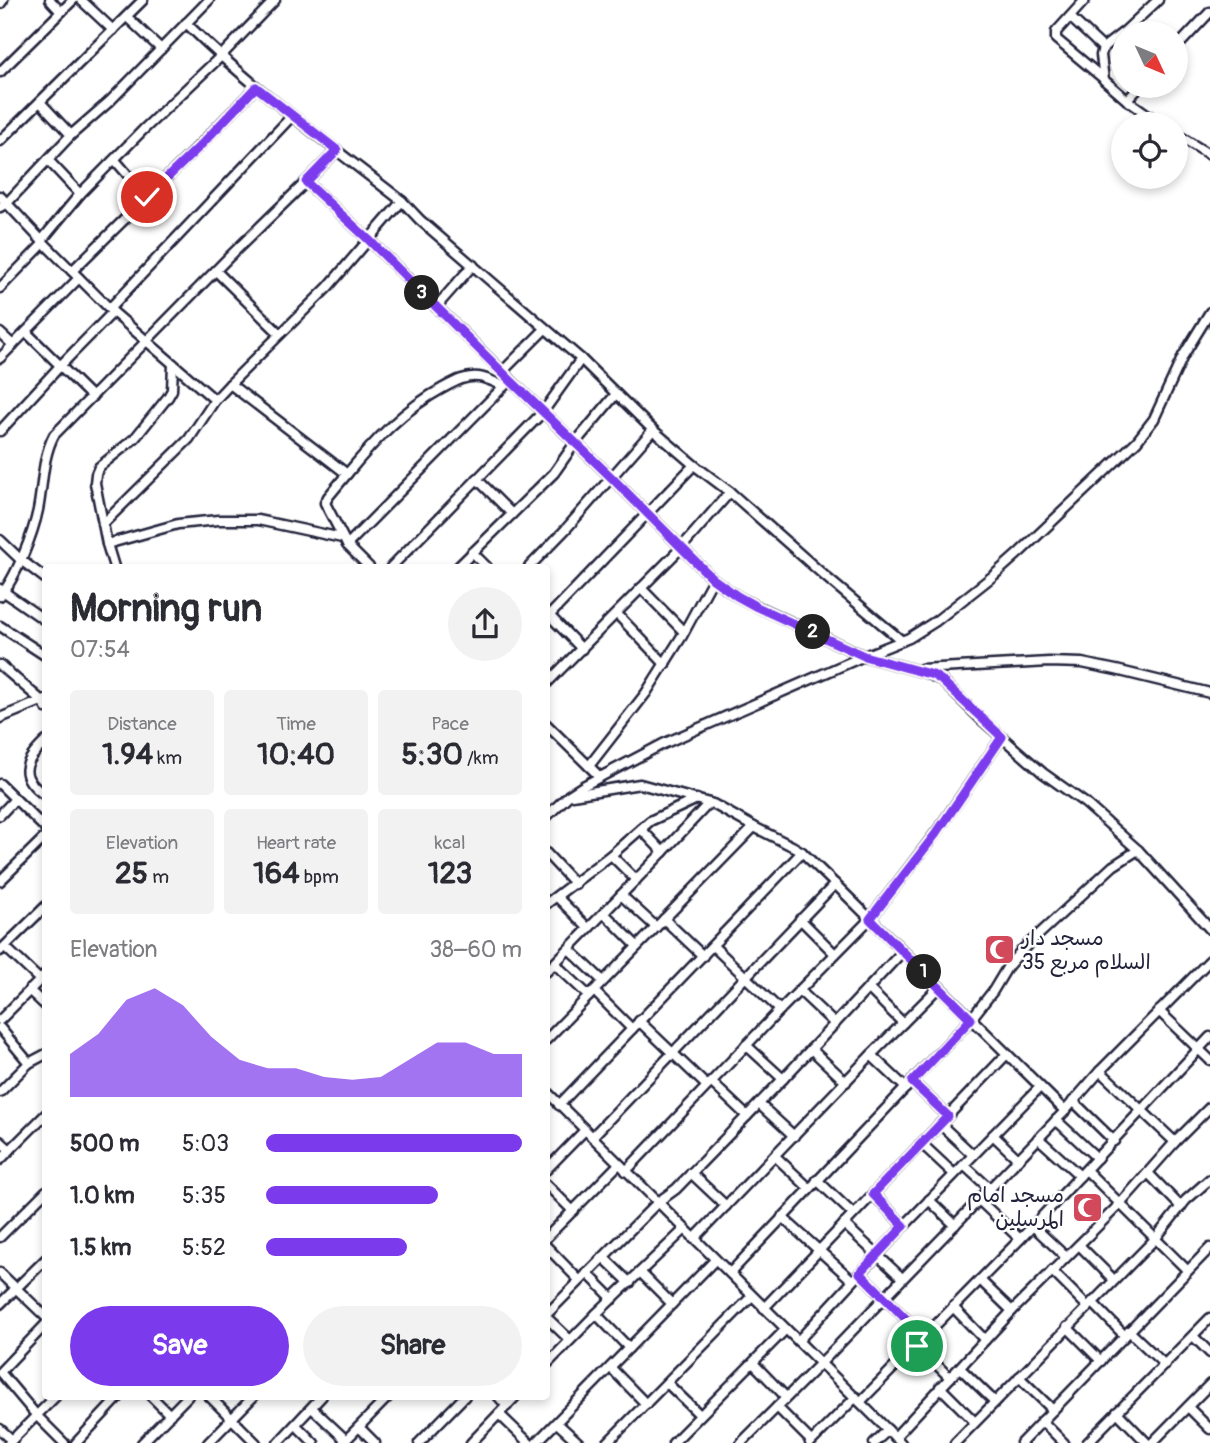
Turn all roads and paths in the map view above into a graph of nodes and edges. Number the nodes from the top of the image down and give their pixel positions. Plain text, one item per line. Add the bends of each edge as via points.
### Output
1 (50, 0) edge
2 (73, 0) edge
3 (81, 0) edge
4 (143, 0) edge
5 (208, 0) edge
6 (275, 0) edge
7 (1158, 0) edge
8 (1080, 2) edge
9 (61, 12) junction
10 (1210, 12) edge
11 (127, 17) junction
12 (1070, 17) junction
13 (186, 23) junction
14 (113, 30) junction
15 (1188, 35) edge
16 (1103, 48) junction
17 (161, 49) junction
18 (220, 57) junction
19 (1, 69) edge
20 (1104, 80) junction
21 (256, 87) junction
22 (1127, 100) joint
23 (40, 102) junction
24 (1144, 112) edge
25 (292, 116) junction
26 (71, 135) junction
27 (0, 141) edge
28 (1188, 141) edge
29 (337, 150) junction
30 (1210, 155) edge
31 (48, 160) junction
32 (115, 160) junction
33 (306, 182) junction
34 (80, 194) junction
35 (0, 195) edge
36 (147, 197) junction
37 (402, 201) junction
38 (4, 205) edge
39 (369, 240) junction
40 (43, 242) junction
41 (473, 265) junction
42 (216, 271) junction
43 (76, 274) junction
44 (0, 288) edge
45 (436, 307) junction
46 (111, 310) junction
47 (1210, 312) edge
48 (545, 329) junction
49 (0, 332) edge
50 (26, 332) junction
51 (280, 334) junction
52 (146, 341) junction
53 (13, 345) junction
54 (0, 358) edge
55 (582, 359) junction
56 (173, 364) junction
57 (60, 366) junction
58 (502, 372) junction
59 (507, 383) junction
60 (230, 384) junction
61 (616, 394) junction
62 (92, 397) junction
63 (215, 400) junction
64 (543, 412) junction
65 (0, 430) edge
66 (653, 430) junction
67 (575, 443) junction
68 (694, 465) junction
69 (347, 474) junction
70 (611, 477) junction
71 (477, 479) junction
72 (730, 492) junction
73 (512, 514) junction
74 (647, 514) junction
75 (103, 524) junction
76 (0, 540) edge
77 (344, 541) junction
78 (107, 544) junction
79 (681, 548) junction
80 (472, 552) junction
81 (21, 560) junction
82 (113, 564) edge
83 (366, 564) edge
84 (394, 564) edge
85 (461, 564) edge
86 (484, 564) edge
87 (532, 564) edge
88 (42, 576) edge
89 (713, 579) junction
90 (641, 589) junction
91 (1, 592) edge
92 (617, 614) junction
93 (550, 615) edge
94 (42, 618) edge
95 (550, 619) edge
96 (0, 626) edge
97 (684, 632) junction
98 (902, 641) junction
99 (582, 649) junction
100 (42, 653) edge
101 (864, 656) junction
102 (665, 664) junction
103 (0, 665) edge
104 (915, 670) junction
105 (550, 680) edge
106 (1210, 693) edge
107 (42, 701) edge
108 (42, 704) edge
109 (0, 718) edge
110 (550, 728) edge
111 (1002, 737) junction
112 (42, 745) edge
113 (589, 766) junction
114 (600, 777) junction
115 (0, 784) edge
116 (42, 793) edge
117 (569, 796) junction
118 (15, 799) junction
119 (697, 799) junction
120 (709, 803) junction
121 (550, 813) edge
122 (0, 814) edge
123 (42, 825) edge
124 (754, 827) junction
125 (640, 829) junction
126 (42, 840) edge
127 (1138, 850) junction
128 (663, 852) junction
129 (802, 852) junction
130 (611, 855) junction
131 (550, 857) edge
132 (636, 880) junction
133 (0, 881) edge
134 (575, 884) junction
135 (835, 884) junction
136 (621, 895) junction
137 (557, 897) junction
138 (550, 901) edge
139 (42, 910) edge
140 (604, 914) junction
141 (664, 919) junction
142 (800, 919) junction
143 (870, 919) junction
144 (656, 927) junction
145 (588, 928) junction
146 (1210, 929) edge
147 (637, 946) junction
148 (713, 946) junction
149 (2, 949) edge
150 (569, 949) junction
151 (902, 951) junction
152 (835, 954) junction
153 (703, 956) junction
154 (1210, 960) edge
155 (555, 964) junction
156 (550, 968) edge
157 (42, 976) edge
158 (745, 976) junction
159 (42, 978) edge
160 (603, 981) junction
161 (939, 987) junction
162 (868, 988) junction
163 (29, 990) junction
164 (799, 990) junction
165 (592, 994) junction
166 (42, 1002) edge
167 (780, 1010) junction
168 (1159, 1011) junction
169 (971, 1019) junction
170 (0, 1020) edge
171 (639, 1021) junction
172 (903, 1023) junction
173 (835, 1024) junction
174 (0, 1028) edge
175 (632, 1028) junction
176 (550, 1037) edge
177 (1210, 1037) edge
178 (746, 1045) junction
179 (811, 1049) junction
180 (1199, 1049) junction
181 (673, 1053) junction
182 (1007, 1054) junction
183 (871, 1055) junction
184 (42, 1056) edge
185 (1210, 1060) edge
186 (29, 1063) junction
187 (1100, 1071) junction
188 (783, 1079) junction
189 (846, 1082) junction
190 (709, 1084) junction
191 (909, 1085) junction
192 (1040, 1087) junction
193 (0, 1092) edge
194 (550, 1095) edge
195 (556, 1101) junction
196 (1073, 1101) junction
197 (550, 1103) edge
198 (759, 1104) junction
199 (1210, 1107) edge
200 (1142, 1110) junction
201 (1065, 1111) junction
202 (747, 1116) junction
203 (948, 1116) junction
204 (42, 1118) edge
205 (1056, 1120) junction
206 (940, 1124) junction
207 (585, 1130) junction
208 (993, 1135) junction
209 (794, 1136) junction
210 (592, 1137) junction
211 (1038, 1138) junction
212 (1114, 1140) junction
213 (0, 1141) edge
214 (1175, 1142) junction
215 (922, 1144) junction
216 (9, 1150) junction
217 (973, 1154) junction
218 (775, 1156) junction
219 (1097, 1158) junction
220 (1018, 1159) junction
221 (0, 1160) edge
222 (964, 1165) junction
223 (550, 1166) edge
224 (623, 1167) junction
225 (691, 1173) junction
226 (1083, 1173) junction
227 (1148, 1173) junction
228 (954, 1174) junction
229 (1210, 1179) edge
230 (817, 1180) junction
231 (550, 1188) edge
232 (809, 1188) junction
233 (989, 1188) junction
234 (873, 1194) junction
235 (42, 1195) edge
236 (978, 1199) junction
237 (929, 1200) junction
238 (658, 1202) junction
239 (1120, 1204) junction
240 (726, 1206) junction
241 (1181, 1207) junction
242 (573, 1211) junction
243 (853, 1214) junction
244 (782, 1217) junction
245 (844, 1224) junction
246 (955, 1224) junction
247 (904, 1226) junction
248 (1033, 1226) junction
249 (685, 1229) junction
250 (550, 1234) edge
251 (0, 1237) edge
252 (694, 1239) junction
253 (1020, 1239) junction
254 (1155, 1239) junction
255 (1079, 1245) junction
256 (1210, 1248) edge
257 (550, 1250) edge
258 (820, 1251) junction
259 (877, 1254) junction
260 (603, 1257) junction
261 (1066, 1257) junction
262 (715, 1259) junction
263 (42, 1263) edge
264 (1187, 1270) junction
265 (640, 1272) junction
266 (1052, 1272) junction
267 (0, 1273) edge
268 (587, 1273) junction
269 (730, 1273) junction
270 (860, 1273) junction
271 (902, 1278) junction
272 (579, 1280) junction
273 (980, 1280) junction
274 (1114, 1280) junction
275 (853, 1281) junction
276 (630, 1283) junction
277 (16, 1288) junction
278 (752, 1296) junction
279 (884, 1298) junction
280 (613, 1299) junction
281 (0, 1304) edge
282 (672, 1304) junction
283 (1090, 1305) junction
284 (953, 1307) junction
285 (764, 1308) junction
286 (1012, 1311) junction
287 (550, 1312) edge
288 (42, 1313) edge
289 (596, 1314) junction
290 (1210, 1318) edge
291 (550, 1320) edge
292 (1067, 1327) junction
293 (42, 1328) edge
294 (786, 1329) junction
295 (1127, 1333) junction
296 (1193, 1336) junction
297 (924, 1337) junction
298 (570, 1340) junction
299 (985, 1340) junction
300 (798, 1341) junction
301 (917, 1346) junction
302 (629, 1348) junction
303 (1210, 1353) edge
304 (550, 1360) edge
305 (1101, 1361) junction
306 (753, 1363) junction
307 (821, 1363) junction
308 (1164, 1365) junction
309 (611, 1368) junction
310 (960, 1368) junction
311 (1019, 1377) junction
312 (950, 1378) junction
313 (667, 1383) junction
314 (1210, 1384) edge
315 (940, 1387) junction
316 (786, 1397) junction
317 (52, 1400) edge
318 (116, 1400) edge
319 (156, 1400) edge
320 (184, 1400) edge
321 (213, 1400) edge
322 (250, 1400) edge
323 (319, 1400) edge
324 (385, 1400) edge
325 (461, 1400) edge
326 (502, 1400) edge
327 (512, 1400) edge
328 (858, 1400) junction
329 (995, 1402) junction
330 (646, 1404) junction
331 (507, 1406) junction
332 (777, 1407) junction
333 (1188, 1407) junction
334 (312, 1408) junction
335 (1053, 1410) junction
336 (1117, 1412) junction
337 (499, 1414) junction
338 (170, 1415) junction
339 (700, 1415) junction
340 (37, 1416) junction
341 (231, 1419) junction
342 (1042, 1421) junction
343 (975, 1422) junction
344 (557, 1423) junction
345 (296, 1425) junction
346 (359, 1427) junction
347 (0, 1429) edge
348 (1210, 1429) edge
349 (888, 1430) junction
350 (1028, 1436) junction
351 (898, 1440) edge
352 (679, 1441) edge
353 (11, 1442) edge
354 (344, 1442) edge
355 (810, 1442) edge
356 (64, 1443) edge
357 (76, 1443) edge
358 (142, 1443) edge
359 (208, 1443) edge
360 (256, 1443) edge
361 (278, 1443) edge
362 (314, 1443) edge
363 (375, 1443) edge
364 (419, 1443) edge
365 (471, 1443) edge
366 (528, 1443) edge
367 (536, 1443) edge
368 (579, 1443) edge
369 (607, 1443) edge
370 (741, 1443) edge
371 (874, 1443) edge
372 (955, 1443) edge
373 (1021, 1443) edge
374 (1035, 1443) edge
375 (1064, 1443) edge
376 (1087, 1443) edge
377 (1150, 1443) edge

1 - 9 street
2 - 9 street
3 - 14 street
4 - 11 street
5 - 13 street
6 - 18 street
7 - 16 street
8 - 12 street
9 - 19 street
10 - 15 street
11 - 14 street
11 - 17 street
12 - 16 street
12 - 20 street via 1056,32 1056,39
13 - 17 street
13 - 18 street
14 - 23 street
16 - 20 street
17 - 26 street
18 - 21 street
18 - 32 street
20 - 22 street
21 - 25 street
21 - 36 street
22 - 24 street
23 - 26 street
23 - 27 street
25 - 29 street
25 - 46 street
26 - 31 street
28 - 30 street
29 - 33 street
29 - 37 street
31 - 34 street
31 - 38 street
32 - 34 street
32 - 36 street
33 - 39 street
33 - 42 street
34 - 40 street
35 - 38 street
36 - 43 street
37 - 39 street
37 - 41 street
38 - 40 street
39 - 45 street
39 - 51 street
40 - 43 street
40 - 44 street
41 - 45 street
41 - 48 street
42 - 51 street
42 - 52 street
43 - 46 street
43 - 50 street
45 - 58 street
46 - 52 street
46 - 57 street
47 - 98 street via 1183,356 1154,419 1137,441 993,576 920,633
48 - 55 street
48 - 58 street
49 - 53 street
50 - 53 street
50 - 57 street
51 - 60 street
52 - 56 street
52 - 62 street
53 - 54 street
55 - 61 street
55 - 64 street
56 - 63 street
56 - 75 street via 169,397 145,428 99,467 95,483
57 - 62 street
57 - 65 street
58 - 59 street
59 - 64 street
59 - 69 street via 464,378 424,398 372,444
59 - 77 street
60 - 63 street
60 - 69 street
61 - 66 street
61 - 67 street
62 - 81 street via 48,447 38,510
63 - 75 street via 189,439
64 - 67 street
64 - 71 street
66 - 68 street
66 - 70 street
67 - 70 street
67 - 73 street via 554,473
68 - 72 street
68 - 74 street
69 - 77 street via 325,503
70 - 74 street
70 - 87 street
71 - 73 street
71 - 84 street
72 - 79 street
72 - 98 street
73 - 80 street
74 - 79 street
74 - 93 street
75 - 78 street
76 - 81 street
77 - 78 street via 258,520 218,520 178,524
77 - 83 street
78 - 82 street
79 - 89 street
79 - 90 street
80 - 85 street
80 - 86 street
81 - 88 street
81 - 91 street
89 - 97 street
89 - 101 street via 757,607
90 - 92 street
90 - 97 street
91 - 94 street
92 - 99 street
92 - 102 street
95 - 99 street
96 - 100 street
97 - 102 street
98 - 101 street
99 - 105 street
101 - 104 street
101 - 114 street via 663,744
102 - 113 street
103 - 107 street
104 - 106 street via 1082,663
104 - 111 street via 941,680
108 - 109 street
110 - 113 street
111 - 127 street
111 - 143 street
112 - 116 street via 26,767 26,778
113 - 114 street
114 - 117 street
115 - 118 street
117 - 119 street via 640,784
117 - 121 street
118 - 122 street
118 - 123 street
119 - 120 street
119 - 125 street
120 - 124 street
120 - 128 street
124 - 129 street
124 - 141 street
125 - 128 street
125 - 130 street
126 - 133 street
127 - 146 street
127 - 169 street via 1113,866 1022,950
128 - 132 street
129 - 135 street
129 - 148 street
130 - 132 street
130 - 134 street
131 - 134 street
132 - 136 street
134 - 137 street
135 - 142 street
135 - 143 street
136 - 140 street
136 - 144 street
137 - 138 street
137 - 145 street
139 - 149 street
140 - 145 street
140 - 147 street
141 - 144 street
141 - 153 street
142 - 152 street
142 - 158 street
143 - 151 street
143 - 152 street
144 - 147 street
145 - 150 street
147 - 160 street
148 - 153 street
148 - 158 street
149 - 157 street
150 - 155 street
150 - 160 street
151 - 161 street
151 - 162 street
152 - 164 street
153 - 171 street
154 - 168 street
155 - 156 street
155 - 165 street
158 - 167 street
158 - 181 street
159 - 163 street
160 - 165 street
161 - 169 street
161 - 172 street
162 - 172 street
162 - 173 street
163 - 166 street
163 - 170 street
164 - 167 street
164 - 173 street
165 - 175 street
165 - 176 street
167 - 178 street
168 - 180 street
168 - 187 street
169 - 182 street
169 - 191 street
171 - 175 street
171 - 181 street
172 - 183 street
173 - 179 street
174 - 186 street
175 - 195 street
177 - 180 street
178 - 188 street
178 - 190 street
179 - 188 street
179 - 189 street
180 - 185 street
180 - 200 street
181 - 190 street
181 - 210 street
182 - 192 street
182 - 203 street
183 - 189 street
183 - 191 street
184 - 186 street
186 - 193 street
187 - 196 street
187 - 200 street
188 - 198 street
189 - 209 street
190 - 202 street
190 - 224 street
191 - 203 street
191 - 230 street
192 - 201 street
192 - 208 street
194 - 195 street
195 - 197 street
195 - 207 street
196 - 201 street
196 - 212 street
198 - 202 street
198 - 209 street
199 - 214 street
200 - 212 street
200 - 214 street
201 - 205 street
202 - 225 street
203 - 206 street
204 - 216 street
205 - 211 street
205 - 219 street
206 - 215 street
206 - 217 street
207 - 210 street
207 - 223 street
208 - 217 street
208 - 220 street
209 - 218 street
210 - 224 street
211 - 220 street
211 - 226 street
212 - 219 street
213 - 216 street
214 - 227 street
215 - 228 street
215 - 234 street
216 - 221 street
217 - 222 street
218 - 232 street
218 - 240 street
219 - 226 street
220 - 233 street
222 - 228 street
222 - 233 street
224 - 238 street
224 - 242 street
225 - 238 street
225 - 240 street
226 - 239 street
226 - 248 street
227 - 239 street
227 - 241 street
228 - 237 street
229 - 241 street
230 - 232 street
230 - 243 street
231 - 242 street
232 - 244 street
233 - 236 street
234 - 243 street
234 - 247 street
235 - 251 street
236 - 246 street
236 - 253 street
237 - 246 street
237 - 247 street
238 - 249 street
238 - 260 street
239 - 254 street
239 - 255 street
240 - 252 street
241 - 254 street
242 - 250 street
243 - 245 street
244 - 258 street
244 - 269 street
245 - 258 street
245 - 259 street
246 - 271 street
247 - 259 street
248 - 253 street
248 - 261 street
249 - 252 street
249 - 265 street
252 - 262 street
253 - 273 street
254 - 264 street
254 - 274 street
255 - 261 street
255 - 274 street
256 - 264 street
257 - 272 street
258 - 275 street
258 - 285 street
259 - 270 street
259 - 271 street
260 - 268 street
260 - 276 street
261 - 266 street
262 - 269 street
262 - 282 street
263 - 277 street
264 - 295 street
265 - 276 street
265 - 282 street
266 - 283 street
266 - 286 street
267 - 277 street
268 - 272 street
268 - 280 street
269 - 278 street
270 - 275 street
270 - 279 street
271 - 279 street
272 - 287 street
273 - 284 street
273 - 286 street
274 - 283 street
275 - 300 street
276 - 280 street
277 - 281 street
277 - 288 street
278 - 285 street
278 - 313 street
279 - 297 street
279 - 307 street
280 - 289 street
282 - 302 street
283 - 292 street
283 - 295 street
284 - 297 street
284 - 299 street
285 - 294 street
286 - 299 street
289 - 298 street
289 - 302 street
290 - 296 street
291 - 298 street
292 - 305 street
292 - 311 street
293 - 340 street via 0,1372
294 - 300 street
294 - 306 street
295 - 305 street
295 - 308 street
296 - 303 street
296 - 308 street
297 - 301 street
298 - 304 street
299 - 310 street
300 - 307 street
301 - 312 street
301 - 328 street
302 - 309 street
305 - 335 street
306 - 316 street
306 - 339 street
307 - 316 street
307 - 328 street
308 - 336 street
309 - 330 street
309 - 344 street
310 - 312 street
310 - 329 street
311 - 329 street
311 - 335 street
312 - 315 street
313 - 330 street
313 - 339 street
314 - 333 street
315 - 343 street
315 - 351 street
316 - 332 street
317 - 340 street
318 - 357 street
319 - 338 street
320 - 338 street
321 - 341 street
322 - 341 street
323 - 334 street
324 - 346 street
325 - 364 street
326 - 331 street
327 - 331 street
328 - 349 street
328 - 355 street
329 - 343 street
330 - 369 street
331 - 337 street
332 - 355 street
332 - 370 street
333 - 348 street
333 - 377 street
334 - 345 street
334 - 354 street
335 - 342 street
336 - 376 street
336 - 377 street
337 - 365 street
337 - 366 street
338 - 358 street
339 - 352 street
340 - 353 street
340 - 356 street
341 - 359 street
341 - 360 street
342 - 350 street
342 - 375 street
343 - 372 street
344 - 367 street
344 - 368 street
345 - 361 street
345 - 362 street
346 - 354 street
346 - 363 street
347 - 353 street
349 - 351 street
349 - 371 street
350 - 373 street
350 - 374 street

